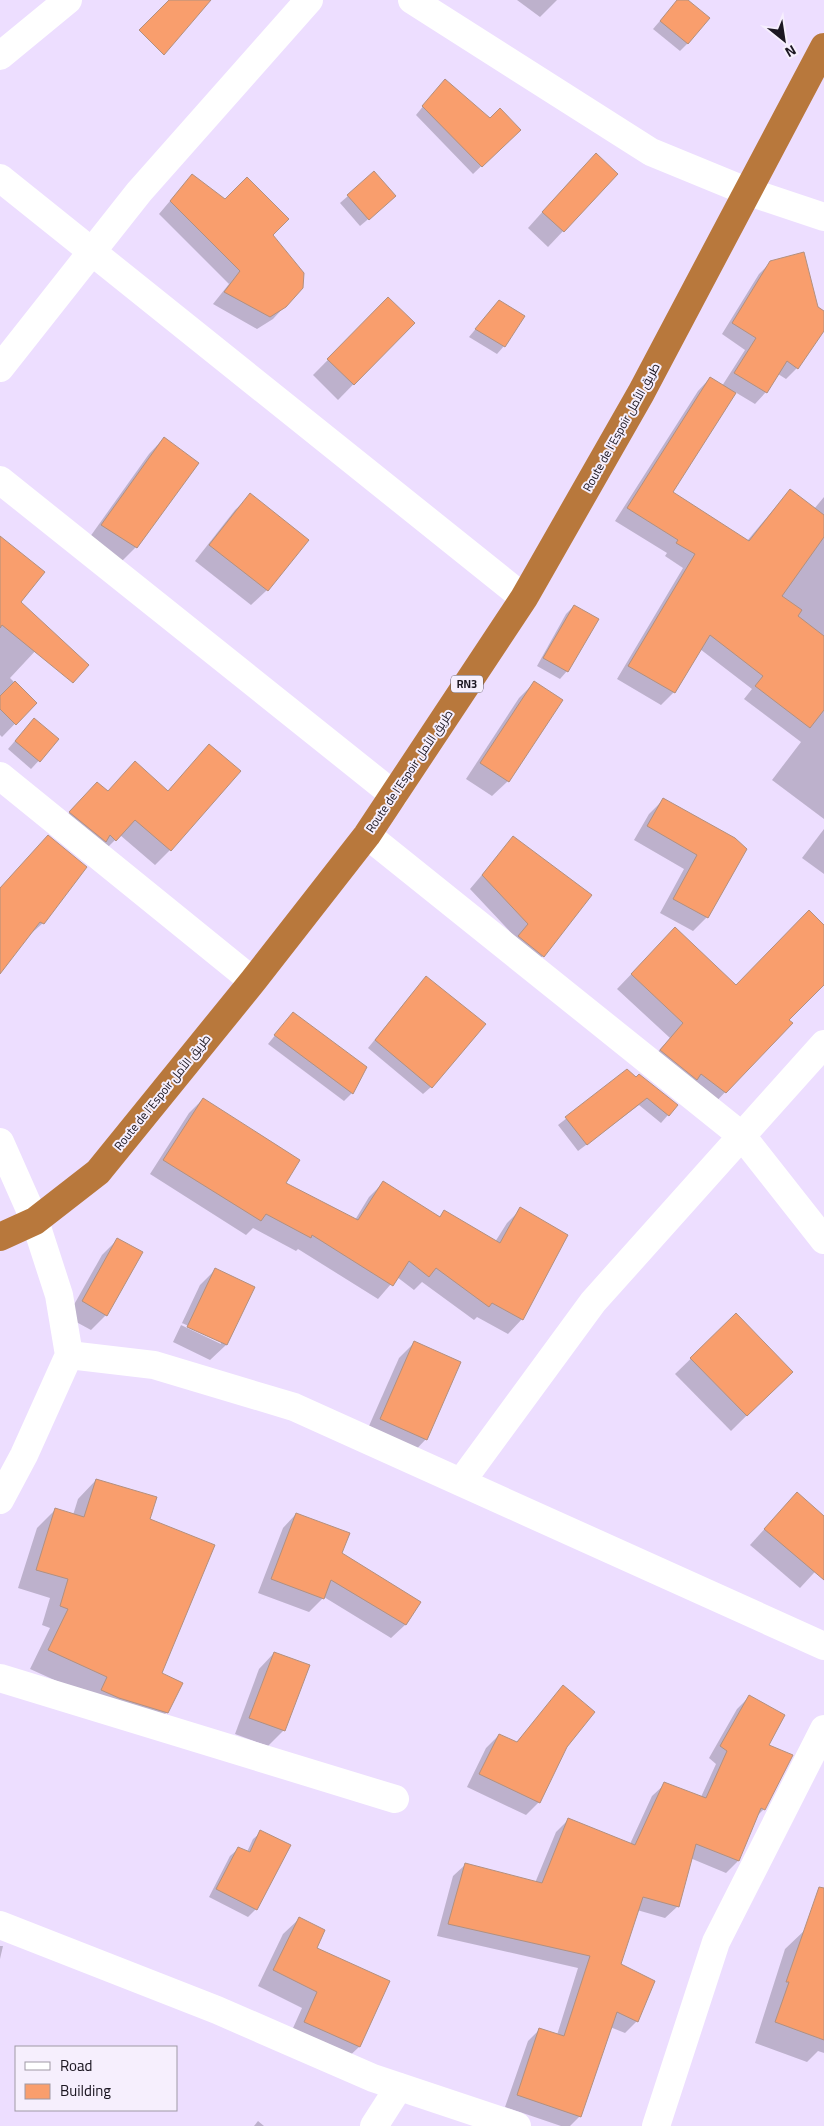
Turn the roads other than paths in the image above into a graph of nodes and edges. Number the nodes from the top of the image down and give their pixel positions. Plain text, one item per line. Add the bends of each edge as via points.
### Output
1 (68, 0) edge
2 (309, 0) edge
3 (412, 0) edge
4 (824, 47) edge
5 (0, 56) edge
6 (0, 178) edge
7 (746, 191) junction
8 (824, 217) edge
9 (92, 252) junction
10 (0, 368) edge
11 (0, 480) edge
12 (524, 598) junction
13 (0, 776) edge
14 (394, 795) junction
15 (367, 835) junction
16 (253, 981) junction
17 (824, 1044) edge
18 (742, 1136) junction
19 (0, 1142) edge
20 (35, 1221) junction
21 (0, 1237) edge
22 (824, 1240) edge
23 (69, 1355) junction
24 (461, 1482) junction
25 (0, 1500) edge
26 (824, 1646) edge
27 (0, 1678) edge
28 (824, 1729) edge
29 (395, 1799) dead end
30 (0, 1925) edge
31 (399, 2087) junction
32 (374, 2126) edge
33 (517, 2126) edge
34 (656, 2126) edge

1 - 5 street
2 - 9 street via 139,192
3 - 7 street via 651,152
4 - 7 highway, Route de l’Espoir طريق الأمل / RN3
6 - 9 street
7 - 8 street
7 - 12 highway, Route de l’Espoir طريق الأمل / RN3 via 641,393
9 - 10 street
9 - 12 street
11 - 14 street
12 - 14 highway, Route de l’Espoir طريق الأمل / RN3
13 - 16 street
14 - 15 highway, Route de l’Espoir طريق الأمل / RN3
15 - 16 highway, Route de l’Espoir طريق الأمل / RN3
15 - 18 street
16 - 20 highway, Route de l’Espoir طريق الأمل / RN3 via 98,1172
17 - 18 street
18 - 22 street
18 - 24 street via 593,1302
19 - 20 street
20 - 21 highway, Route de l’Espoir طريق الأمل / RN3
20 - 23 street via 59,1295
23 - 24 street via 154,1365 294,1407
23 - 25 street
24 - 26 street
27 - 29 street
28 - 34 street via 716,1942
30 - 31 street via 216,2010 294,2046
31 - 32 street
31 - 33 street

